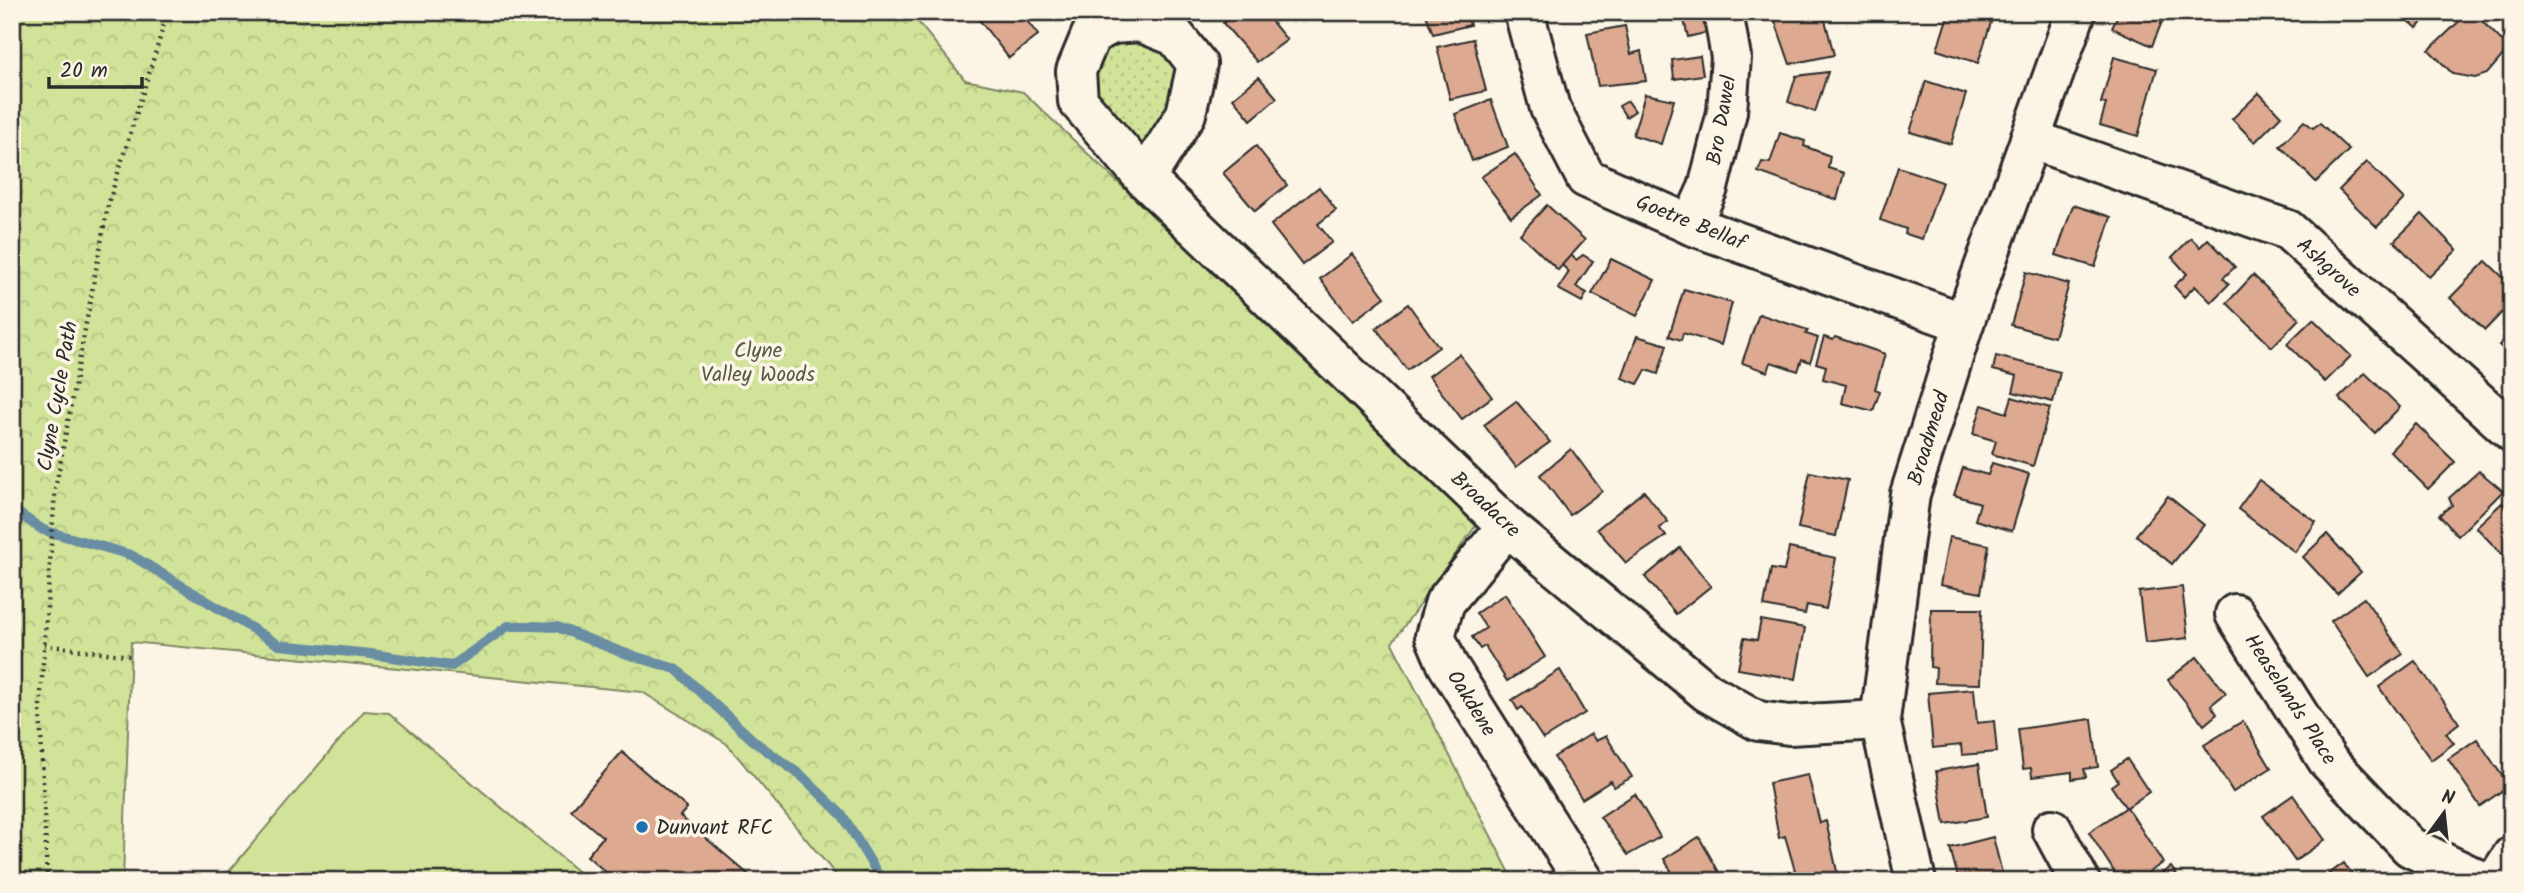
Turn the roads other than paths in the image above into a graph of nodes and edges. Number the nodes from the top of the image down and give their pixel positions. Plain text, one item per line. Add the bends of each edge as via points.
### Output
1 (1524, 12) edge
2 (1723, 12) edge
3 (2076, 12) edge
4 (2030, 139) junction
5 (1144, 180) dead end
6 (1690, 225) junction
7 (1964, 323) junction
8 (2512, 432) edge
9 (1507, 526) junction
10 (2235, 614) dead end
11 (1880, 720) junction
12 (2052, 829) dead end
13 (2512, 856) edge
14 (1584, 881) edge
15 (1916, 881) edge
16 (2080, 881) edge
17 (2482, 881) edge
18 (2496, 881) edge

1 - 6 street, Goetre Bellaf via 1550,108 1586,178
2 - 6 street, Bro Dawel via 1731,57 1727,112 1708,188
3 - 4 street, Broadmead
4 - 7 street, Broadmead
4 - 8 street, Ashgrove via 2288,230
5 - 9 street, Broadacre
6 - 7 street, Goetre Bellaf
7 - 11 street, Broadmead via 1910,494
9 - 11 street, Broadacre via 1707,692 1758,721 1789,725
9 - 14 street, Oakdene via 1445,601 1435,636 1447,664
10 - 17 street, Heaselands Place via 2328,761 2410,847
11 - 15 street, Broadmead
12 - 16 street
13 - 18 street

